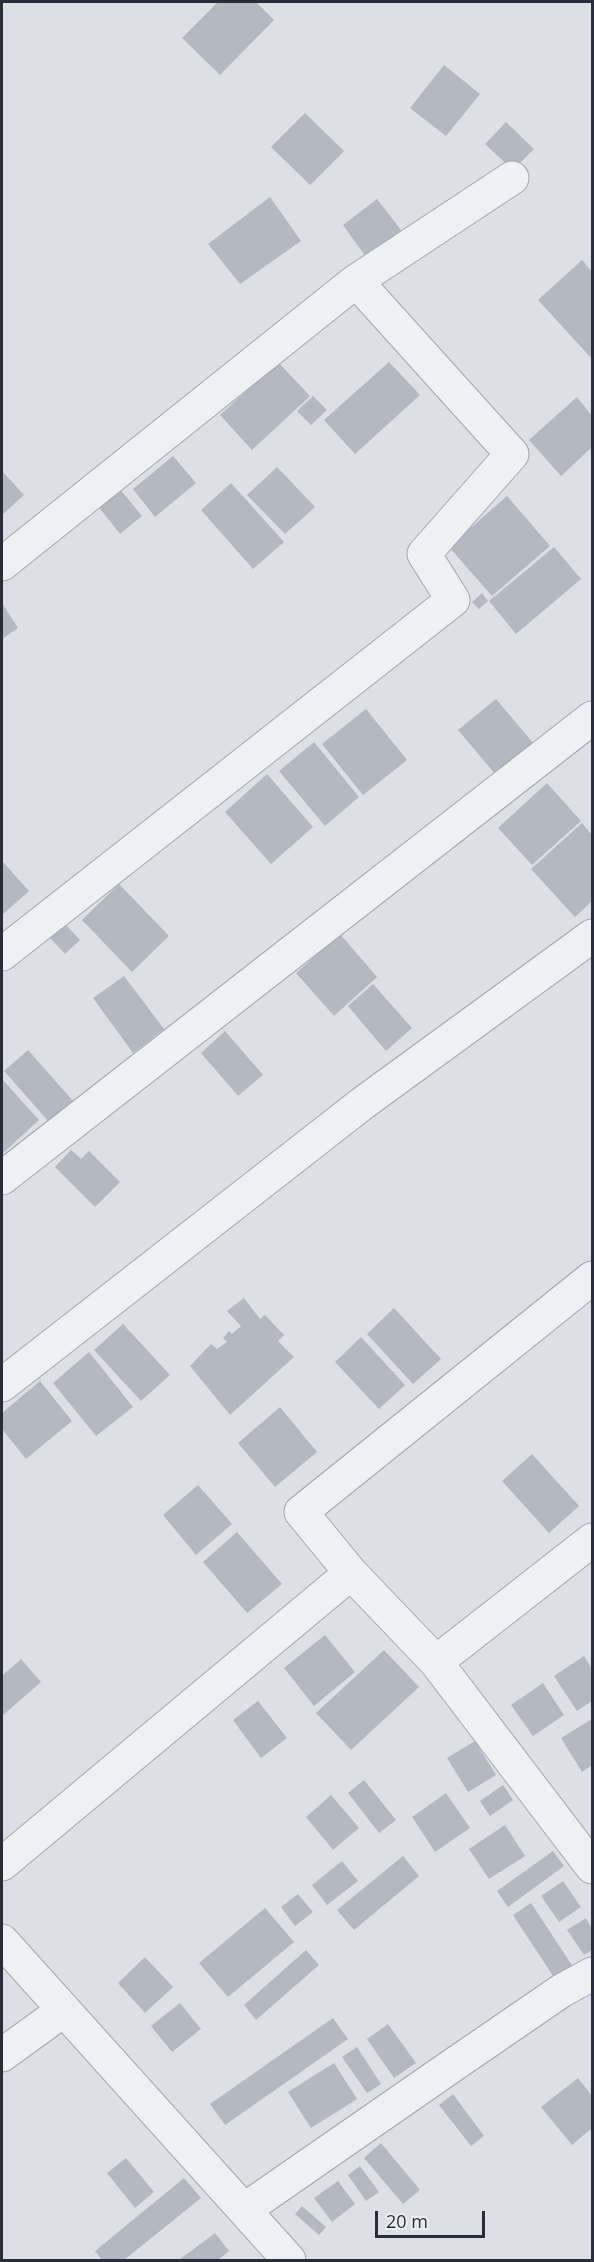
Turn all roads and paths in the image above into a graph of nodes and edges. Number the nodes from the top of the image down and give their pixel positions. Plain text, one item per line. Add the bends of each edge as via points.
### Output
1 (512, 177) dead end
2 (356, 281) junction
3 (2, 564) edge
4 (592, 718) edge
5 (592, 936) edge
6 (2, 954) edge
7 (2, 1178) edge
8 (592, 1278) edge
9 (2, 1385) edge
10 (592, 1540) edge
11 (351, 1573) junction
12 (436, 1662) junction
13 (2, 1864) edge
14 (592, 1867) edge
15 (2, 1941) edge
16 (592, 1974) edge
17 (64, 2010) junction
18 (2, 2055) edge
19 (244, 2210) junction
20 (290, 2260) edge

1 - 2 street
2 - 3 street
2 - 6 street via 512,454 424,554 453,600
4 - 7 street
5 - 9 street via 363,1103
8 - 11 street via 301,1512
10 - 12 street
11 - 12 street
11 - 13 street
12 - 14 street
15 - 17 street
16 - 19 street via 456,2062
17 - 18 street
17 - 19 street
19 - 20 street

